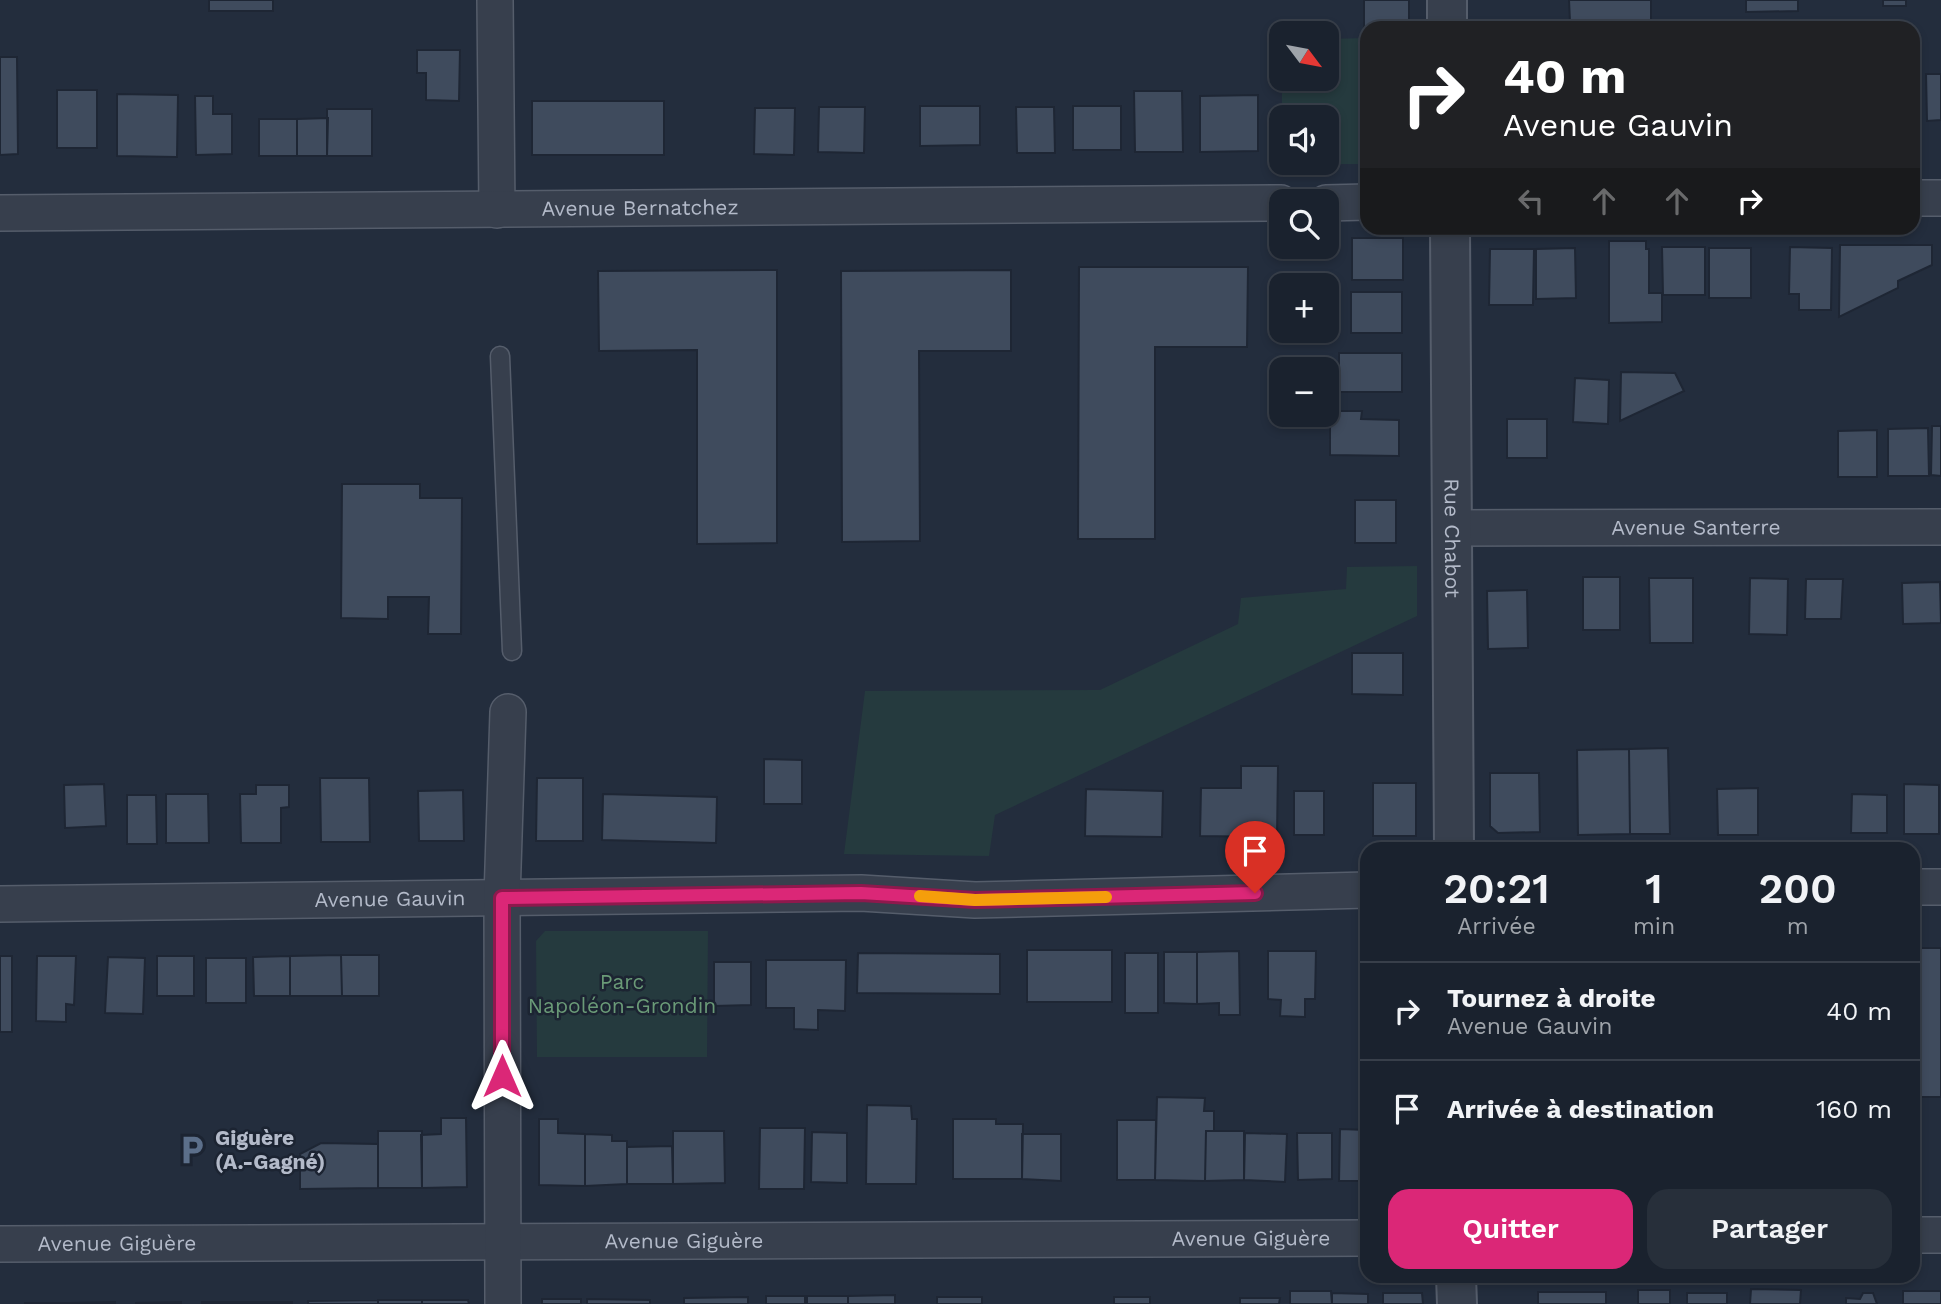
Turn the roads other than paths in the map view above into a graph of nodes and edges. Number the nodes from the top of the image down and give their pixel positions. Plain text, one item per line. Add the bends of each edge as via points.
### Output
1 (495, 0) edge
2 (1447, 0) edge
3 (1447, 21) edge
4 (1920, 198) edge
5 (1941, 198) edge
6 (1339, 202) edge
7 (1360, 202) edge
8 (1269, 203) edge
9 (497, 210) junction
10 (0, 213) edge
11 (1450, 235) edge
12 (500, 356) dead end
13 (1941, 527) edge
14 (1451, 528) junction
15 (512, 651) dead end
16 (508, 712) dead end
17 (1454, 842) edge
18 (1920, 887) edge
19 (1941, 887) edge
20 (1360, 890) edge
21 (502, 898) junction
22 (0, 904) edge
23 (1920, 1235) edge
24 (1941, 1235) edge
25 (1360, 1238) edge
26 (502, 1240) junction
27 (0, 1244) edge
28 (1457, 1283) edge
29 (503, 1304) edge
30 (1457, 1304) edge

1 - 9 street
2 - 3 street
4 - 5 street
6 - 7 street
8 - 9 street, Avenue Bernatchez
9 - 10 street, Avenue Bernatchez
11 - 14 street, Rue Chabot
12 - 15 lane
13 - 14 street, Avenue Santerre
14 - 17 street, Rue Chabot
16 - 21 street
18 - 19 street
20 - 21 street, Avenue Gauvin via 975,900 861,893
21 - 22 street, Avenue Gauvin
21 - 26 street
23 - 24 street
25 - 26 street, Avenue Giguère
26 - 27 street, Avenue Giguère
26 - 29 street
28 - 30 street

